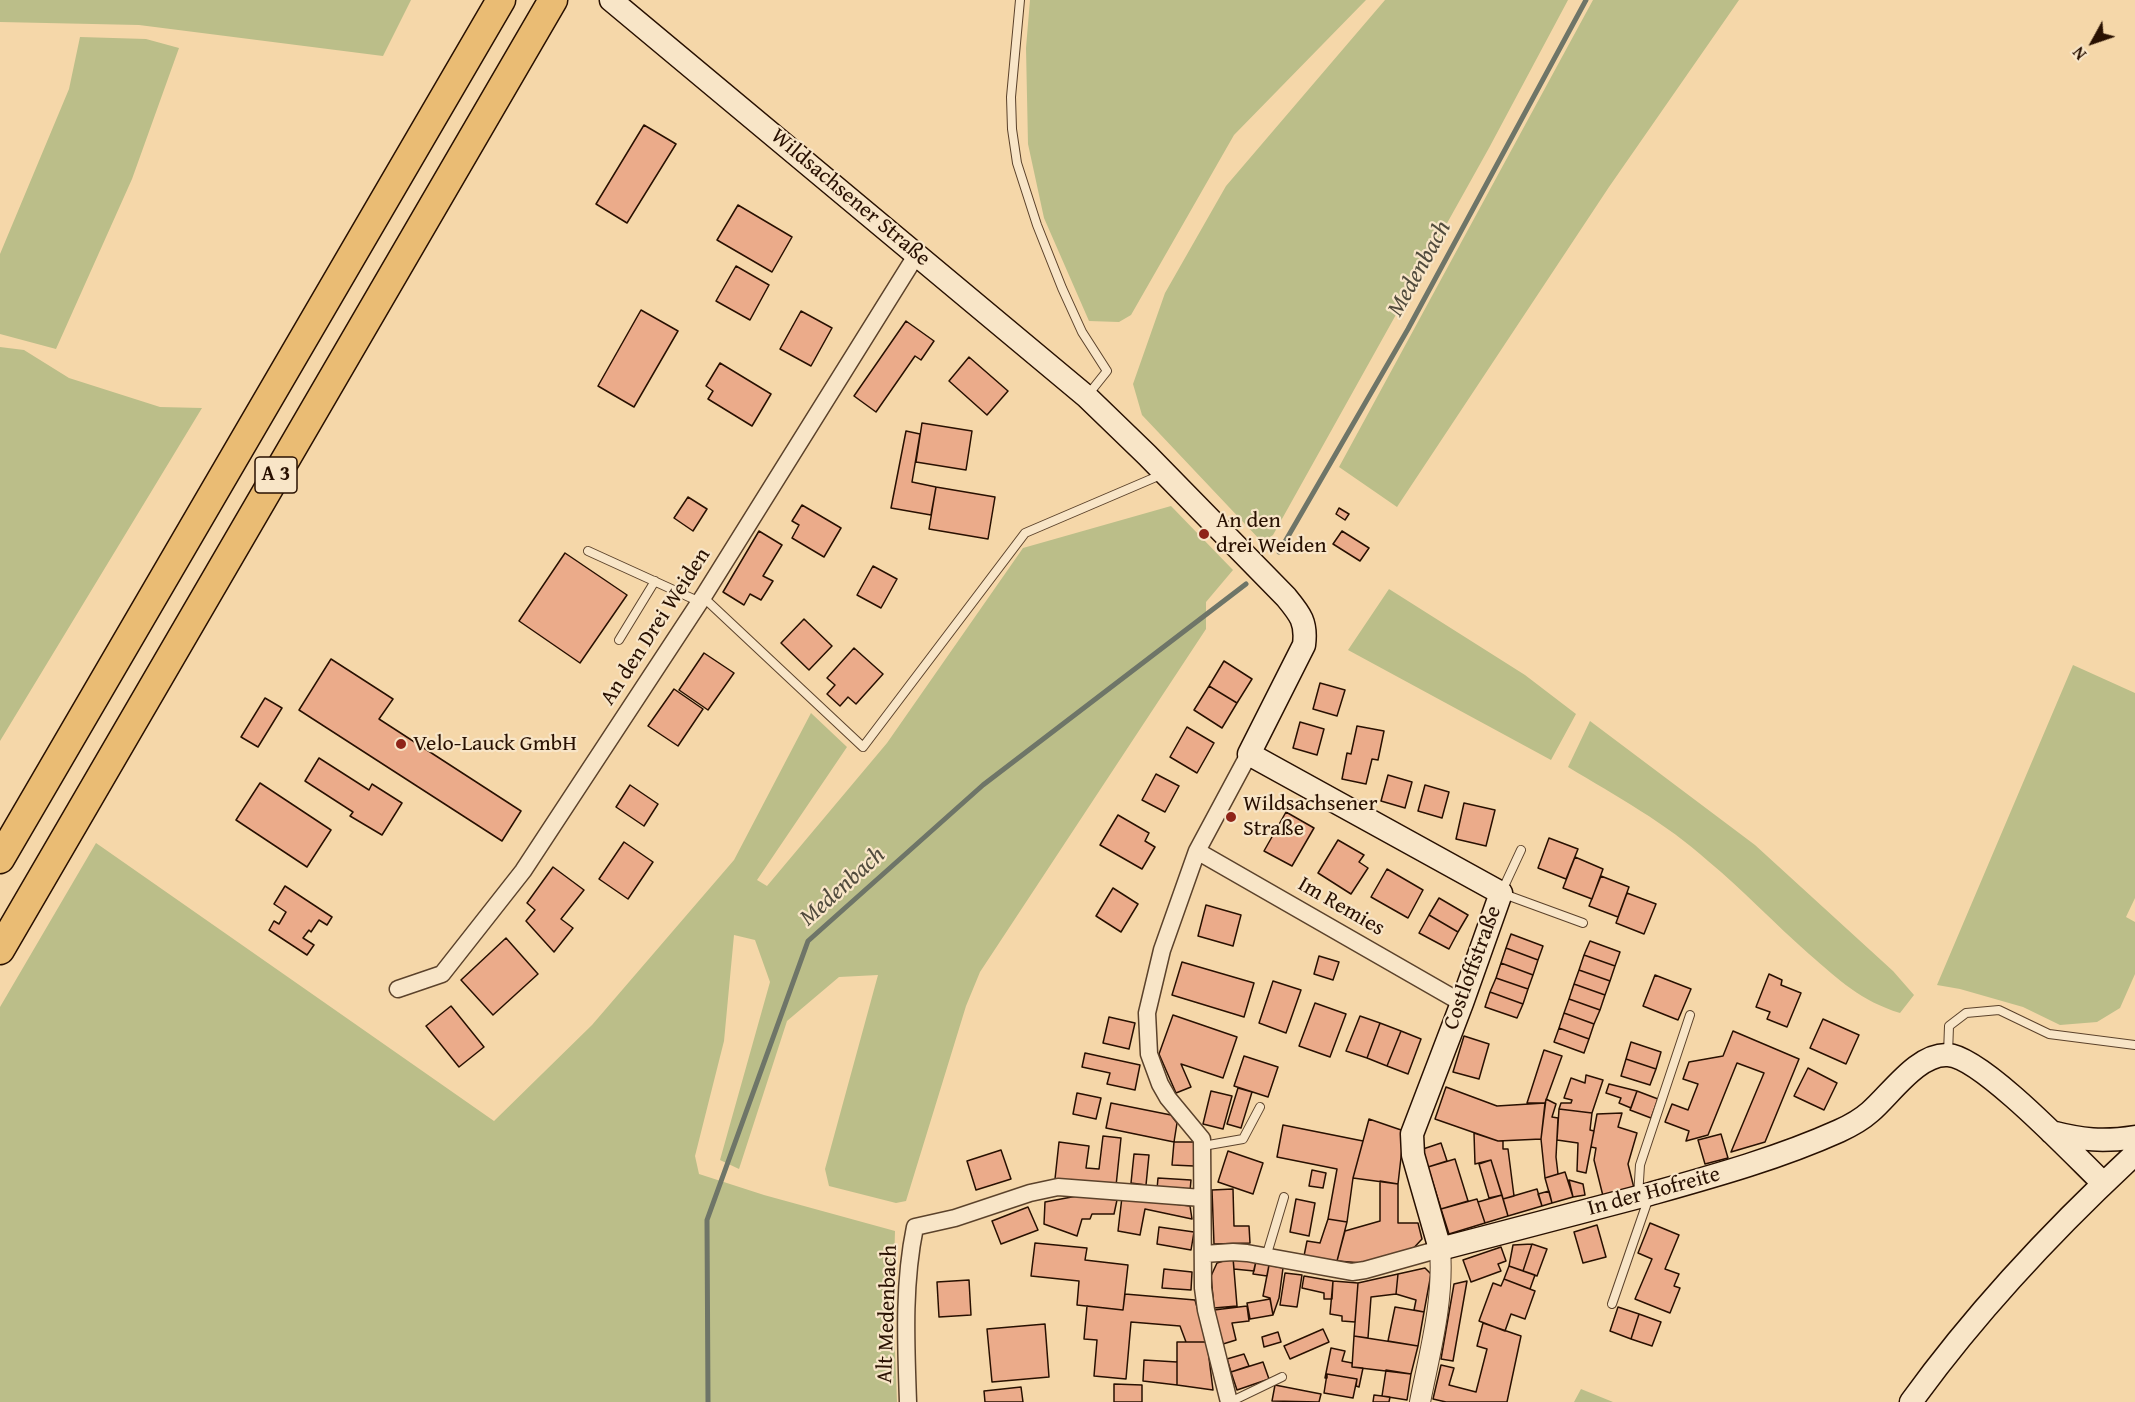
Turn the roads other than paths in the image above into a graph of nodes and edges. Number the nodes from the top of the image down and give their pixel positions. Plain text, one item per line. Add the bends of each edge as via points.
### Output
1 (501, 0) edge
2 (553, 0) edge
3 (611, 0) edge
4 (1020, 0) edge
5 (917, 254) junction
6 (1087, 397) junction
7 (1165, 473) junction
8 (588, 551) dead end
9 (655, 581) junction
10 (701, 599) junction
11 (619, 640) dead end
12 (1250, 754) junction
13 (1521, 850) dead end
14 (1197, 851) junction
15 (0, 859) edge
16 (1501, 893) junction
17 (1583, 923) dead end
18 (0, 950) edge
19 (398, 989) dead end
20 (1462, 1003) junction
21 (1690, 1015) dead end
22 (2135, 1046) edge
23 (1948, 1054) junction
24 (1260, 1107) dead end
25 (2051, 1132) junction
26 (2135, 1137) edge
27 (1203, 1146) junction
28 (2135, 1154) edge
29 (2103, 1184) junction
30 (1644, 1195) junction
31 (1284, 1197) dead end
32 (1202, 1198) junction
33 (1440, 1249) junction
34 (1204, 1254) junction
35 (1266, 1257) junction
36 (1612, 1304) dead end
37 (1282, 1377) dead end
38 (908, 1402) edge
39 (1229, 1402) edge
40 (1420, 1402) edge
41 (1911, 1402) edge

1 - 15 highway, A 3
2 - 18 highway, A 3
3 - 5 main road, Wildsachsener Straße
4 - 6 lane via 1011,98 1017,163 1062,288 1082,332 1107,371
5 - 6 main road, Wildsachsener Straße
5 - 10 street, An den Drei Weiden
6 - 7 main road, Wildsachsener Straße
7 - 10 lane via 1025,533 863,747
7 - 12 main road, Wildsachsener Straße via 1286,597 1303,620 1304,645
8 - 9 lane
9 - 10 lane
9 - 11 lane
10 - 19 street, An den Drei Weiden via 523,871 442,974
12 - 14 street, Wildsachsener Straße
12 - 16 main road, Costloffstraße
13 - 16 lane
14 - 20 street, Im Remies
14 - 27 street, Wildsachsener Straße via 1162,950 1147,1013 1147,1041 1157,1077 1168,1098 1199,1134
16 - 17 lane
16 - 20 main road, Costloffstraße
20 - 33 main road, Costloffstraße via 1412,1134 1413,1155
21 - 30 lane via 1640,1165
22 - 23 lane via 2049,1034 1999,1011 1966,1013 1949,1026
23 - 25 main road via 1979,1068
23 - 30 main road, In der Hofreite via 1924,1061 1868,1114 1839,1131 1713,1177
24 - 27 lane via 1243,1139
25 - 26 main road via 2089,1140
25 - 29 main road
27 - 32 street
28 - 29 main road
29 - 41 main road via 1956,1342
30 - 33 main road, In der Hofreite
30 - 36 lane
31 - 35 lane
32 - 34 street
32 - 38 street, Alt Medenbach via 1058,1187 915,1227 906,1318
33 - 35 street, In der Hofreite via 1352,1272
33 - 40 street via 1440,1301
34 - 35 street, In der Hofreite via 1233,1252
34 - 39 street via 1206,1310
37 - 39 lane

